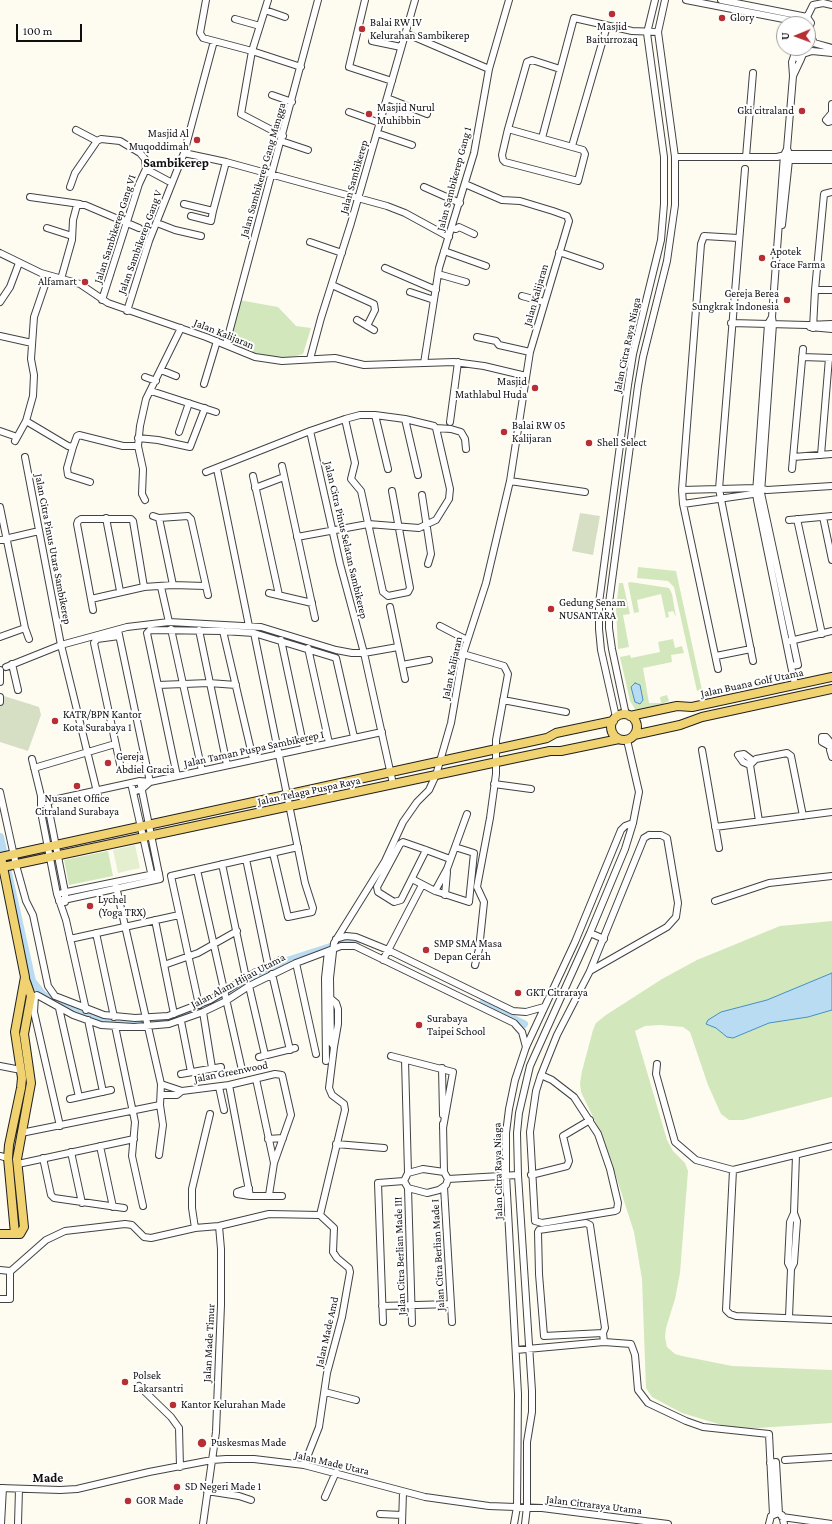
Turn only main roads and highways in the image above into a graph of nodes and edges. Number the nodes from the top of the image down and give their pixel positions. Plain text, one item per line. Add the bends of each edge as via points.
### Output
1 (832, 677) edge
2 (832, 689) edge
3 (692, 707) junction
4 (628, 715) junction
5 (614, 719) junction
6 (695, 719) junction
7 (634, 735) junction
8 (547, 738) junction
9 (623, 740) junction
10 (550, 751) junction
11 (1, 855) edge
12 (8, 866) edge
13 (32, 994) junction
14 (4, 1157) edge
15 (0, 1234) edge
16 (15, 1234) junction

1 - 3 main road, Jalan Buana Golf Utama
2 - 6 main road, Jalan Buana Golf Utama
3 - 4 main road, Jalan Buana Golf Utama via 677,706
3 - 6 main road
4 - 5 main road
4 - 7 main road via 636,724
5 - 8 main road, Jalan Telaga Puspa Raya via 556,733
5 - 9 main road via 612,731
6 - 7 main road, Jalan Buana Golf Utama
7 - 9 main road
8 - 10 main road
8 - 11 main road, Jalan Telaga Puspa Raya
9 - 10 main road, Jalan Telaga Puspa Raya via 561,752
10 - 12 main road, Jalan Telaga Puspa Raya
11 - 12 main road
12 - 13 main road via 25,977
13 - 14 main road via 15,1032 22,1088
13 - 16 main road via 24,1034 31,1089 21,1133 18,1164 24,1228 22,1233
14 - 16 main road
15 - 16 main road

